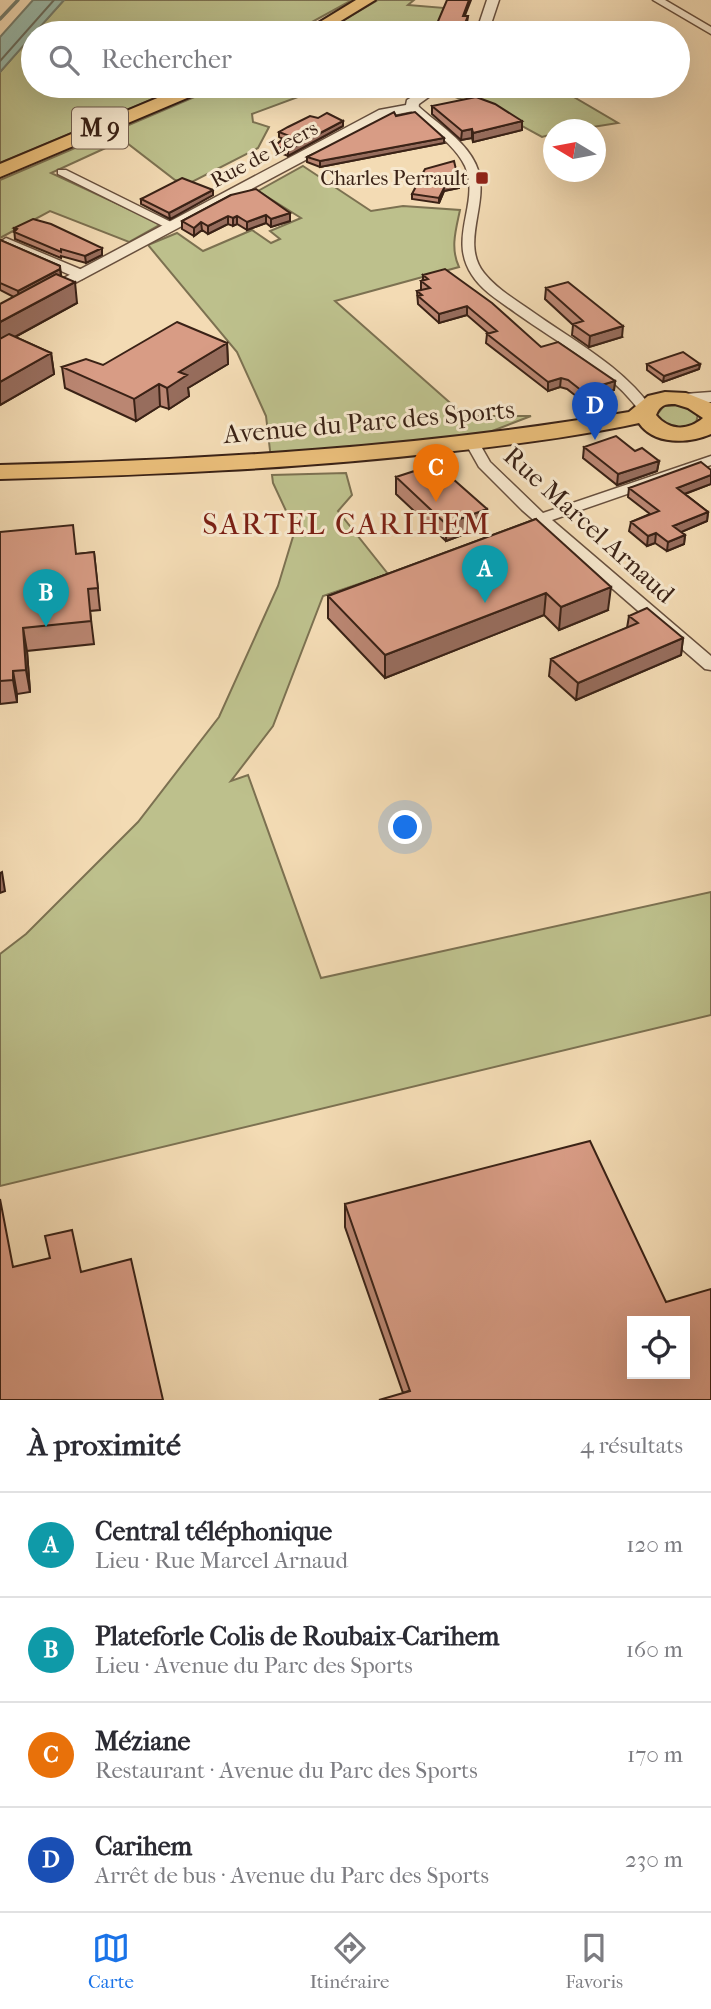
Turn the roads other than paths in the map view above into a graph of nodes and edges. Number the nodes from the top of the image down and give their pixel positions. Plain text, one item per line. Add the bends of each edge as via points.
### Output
1 (367, 0) edge
2 (493, 0) edge
3 (658, 0) edge
4 (331, 21) edge
5 (486, 21) edge
6 (711, 31) edge
7 (172, 98) edge
8 (417, 98) edge
9 (413, 107) junction
10 (0, 171) edge
11 (62, 172) dead end
12 (173, 226) junction
13 (6, 242) edge
14 (82, 275) junction
15 (0, 318) edge
16 (610, 374) junction
17 (711, 397) edge
18 (677, 399) junction
19 (711, 414) edge
20 (649, 417) junction
21 (711, 423) edge
22 (684, 434) junction
23 (711, 440) edge
24 (475, 448) junction
25 (711, 460) edge
26 (0, 472) edge
27 (541, 519) junction
28 (711, 665) edge

1 - 4 highway
2 - 5 street
3 - 6 street
7 - 10 highway, M 9
8 - 9 street, Rue de Leers
9 - 12 street, Rue de Leers via 384,113
9 - 16 street via 471,167 474,195 466,249 476,272 512,304
11 - 12 street
12 - 14 street, Rue de Leers
13 - 14 street
14 - 15 street, Rue de Leers
16 - 18 street via 648,394
16 - 20 street via 640,399
17 - 18 street
18 - 19 main road via 699,404
18 - 20 main road via 653,403
20 - 22 main road, Avenue du Parc des Sports
20 - 24 main road, Avenue du Parc des Sports via 629,427
21 - 22 main road via 699,432
22 - 23 main road, Avenue du Parc des Sports
24 - 26 main road, Avenue du Parc des Sports via 373,464 285,470
24 - 27 street, Rue Marcel Arnaud via 489,469
25 - 27 street
27 - 28 street, Rue Marcel Arnaud

